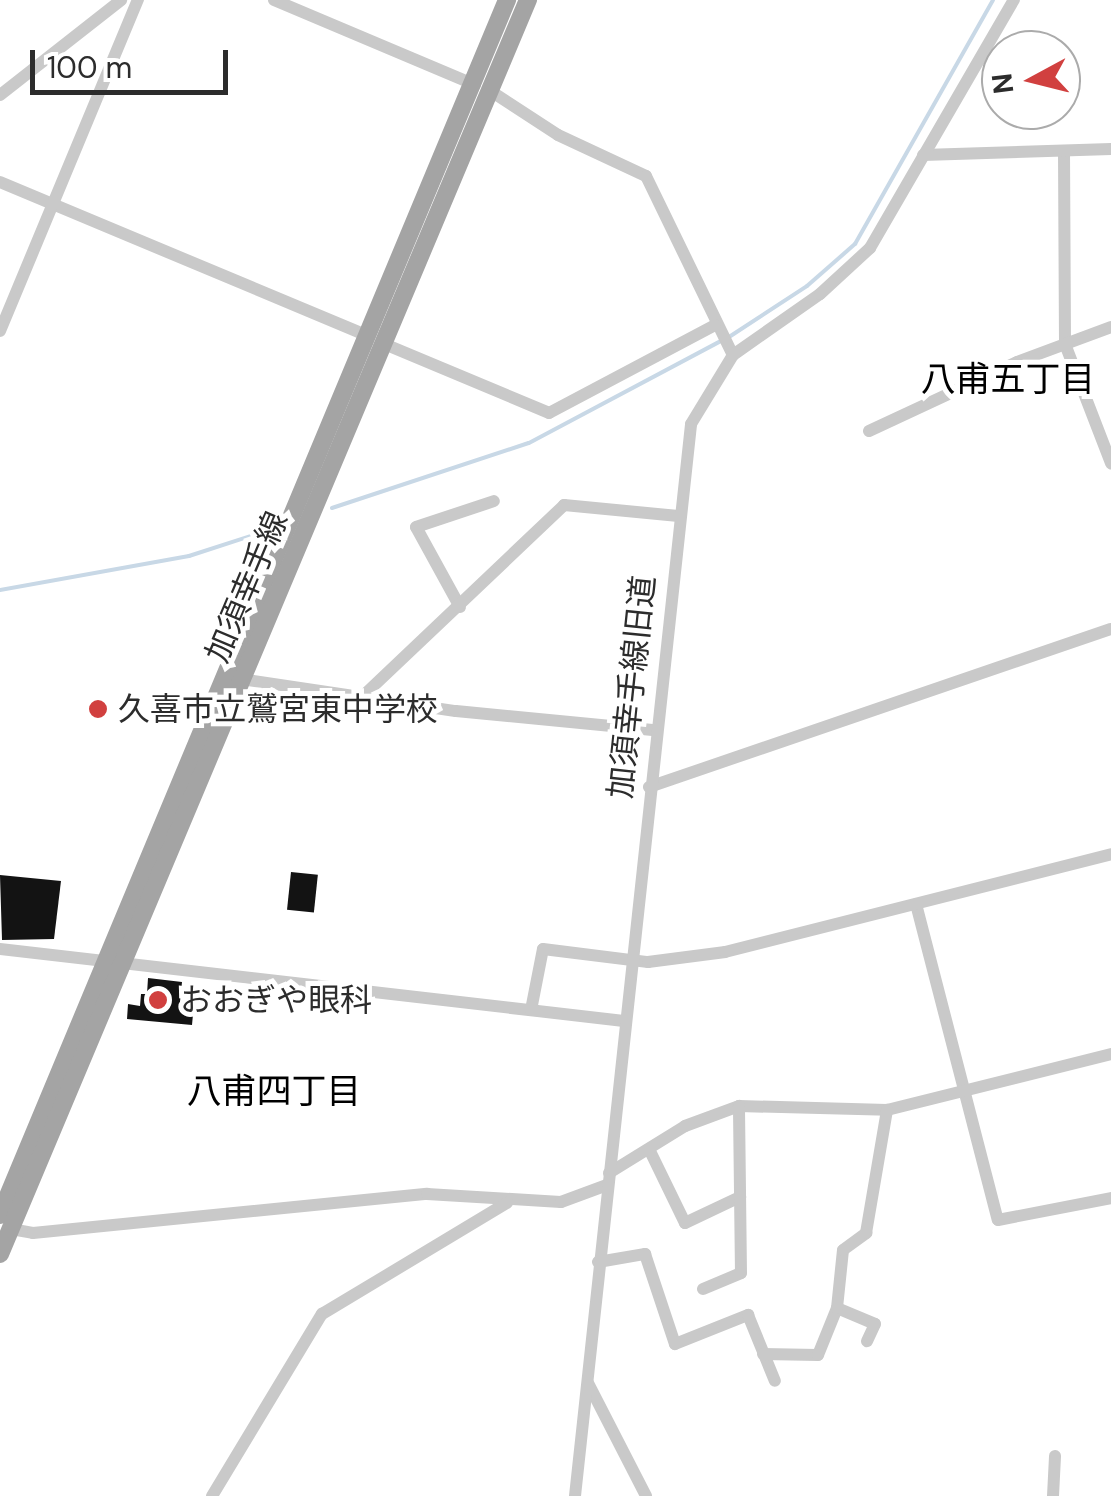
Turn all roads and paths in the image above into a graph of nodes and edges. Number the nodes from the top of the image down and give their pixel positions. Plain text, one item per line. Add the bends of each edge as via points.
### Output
1 (121, 0) edge
2 (138, 0) edge
3 (274, 0) edge
4 (507, 0) edge
5 (528, 0) edge
6 (1014, 0) edge
7 (482, 87) junction
8 (0, 95) edge
9 (1111, 150) edge
10 (1064, 152) junction
11 (923, 155) junction
12 (0, 182) edge
13 (54, 204) junction
14 (1111, 327) edge
15 (718, 329) junction
16 (0, 331) edge
17 (375, 340) junction
18 (1065, 344) junction
19 (730, 351) junction
20 (869, 431) dead end
21 (1111, 463) edge
22 (494, 501) dead end
23 (678, 516) junction
24 (460, 606) junction
25 (1111, 629) edge
26 (240, 679) junction
27 (364, 696) junction
28 (655, 730) junction
29 (649, 787) junction
30 (1111, 854) edge
31 (916, 904) junction
32 (0, 949) edge
33 (630, 958) junction
34 (104, 960) junction
35 (126, 963) junction
36 (531, 1010) junction
37 (624, 1021) junction
38 (1111, 1054) edge
39 (967, 1090) junction
40 (739, 1106) junction
41 (888, 1110) junction
42 (650, 1151) junction
43 (608, 1179) junction
44 (740, 1197) junction
45 (1111, 1198) edge
46 (506, 1203) junction
47 (5, 1222) edge
48 (0, 1254) edge
49 (598, 1262) junction
50 (703, 1290) dead end
51 (837, 1308) junction
52 (868, 1341) dead end
53 (763, 1354) junction
54 (587, 1381) junction
55 (775, 1381) dead end
56 (1055, 1456) dead end
57 (212, 1496) edge
58 (575, 1496) edge
59 (646, 1496) edge
60 (1053, 1496) edge

1 - 8 street
2 - 13 street
3 - 7 street
4 - 7 main road, 加須幸手線
5 - 7 main road, 加須幸手線
6 - 11 street, 加須幸手線旧道
7 - 15 street via 558,135 646,176
7 - 17 main road, 加須幸手線
9 - 10 street
10 - 11 street
10 - 18 street
11 - 19 street, 加須幸手線旧道 via 870,248 820,294
12 - 13 street
13 - 16 street
13 - 17 street
14 - 18 street
15 - 17 street via 550,412
15 - 19 street
17 - 26 main road, 加須幸手線
17 - 34 main road, 加須幸手線
18 - 20 street
18 - 21 street
19 - 23 street, 加須幸手線旧道 via 691,424
22 - 24 street via 416,528
23 - 24 street via 564,505
23 - 28 street, 加須幸手線旧道
24 - 27 street
25 - 29 street
26 - 27 street
26 - 35 main road, 加須幸手線
27 - 28 street
28 - 29 street, 加須幸手線旧道
29 - 33 street, 加須幸手線旧道
30 - 31 street
31 - 33 street via 725,952
31 - 39 street
32 - 34 street
33 - 36 street via 544,949
33 - 37 street, 加須幸手線旧道
34 - 35 street
34 - 47 main road, 加須幸手線
35 - 36 street
35 - 47 main road, 加須幸手線
36 - 37 street
37 - 43 street, 加須幸手線旧道
38 - 39 street
39 - 41 street
39 - 45 street via 998,1220
40 - 41 street
40 - 42 street via 685,1126
40 - 44 street
41 - 51 street via 866,1233 843,1250
42 - 43 street
42 - 44 street via 685,1223
43 - 46 street via 561,1202
43 - 49 street, 加須幸手線旧道
44 - 50 street via 741,1273
46 - 47 street via 427,1194 70,1230
46 - 57 street via 322,1314
47 - 48 main road, 加須幸手線
49 - 53 street via 644,1254 675,1344 748,1315
49 - 54 street, 加須幸手線旧道
51 - 52 street via 875,1324
51 - 53 street via 818,1354
53 - 55 street
54 - 58 street, 加須幸手線旧道
54 - 59 street
56 - 60 street

